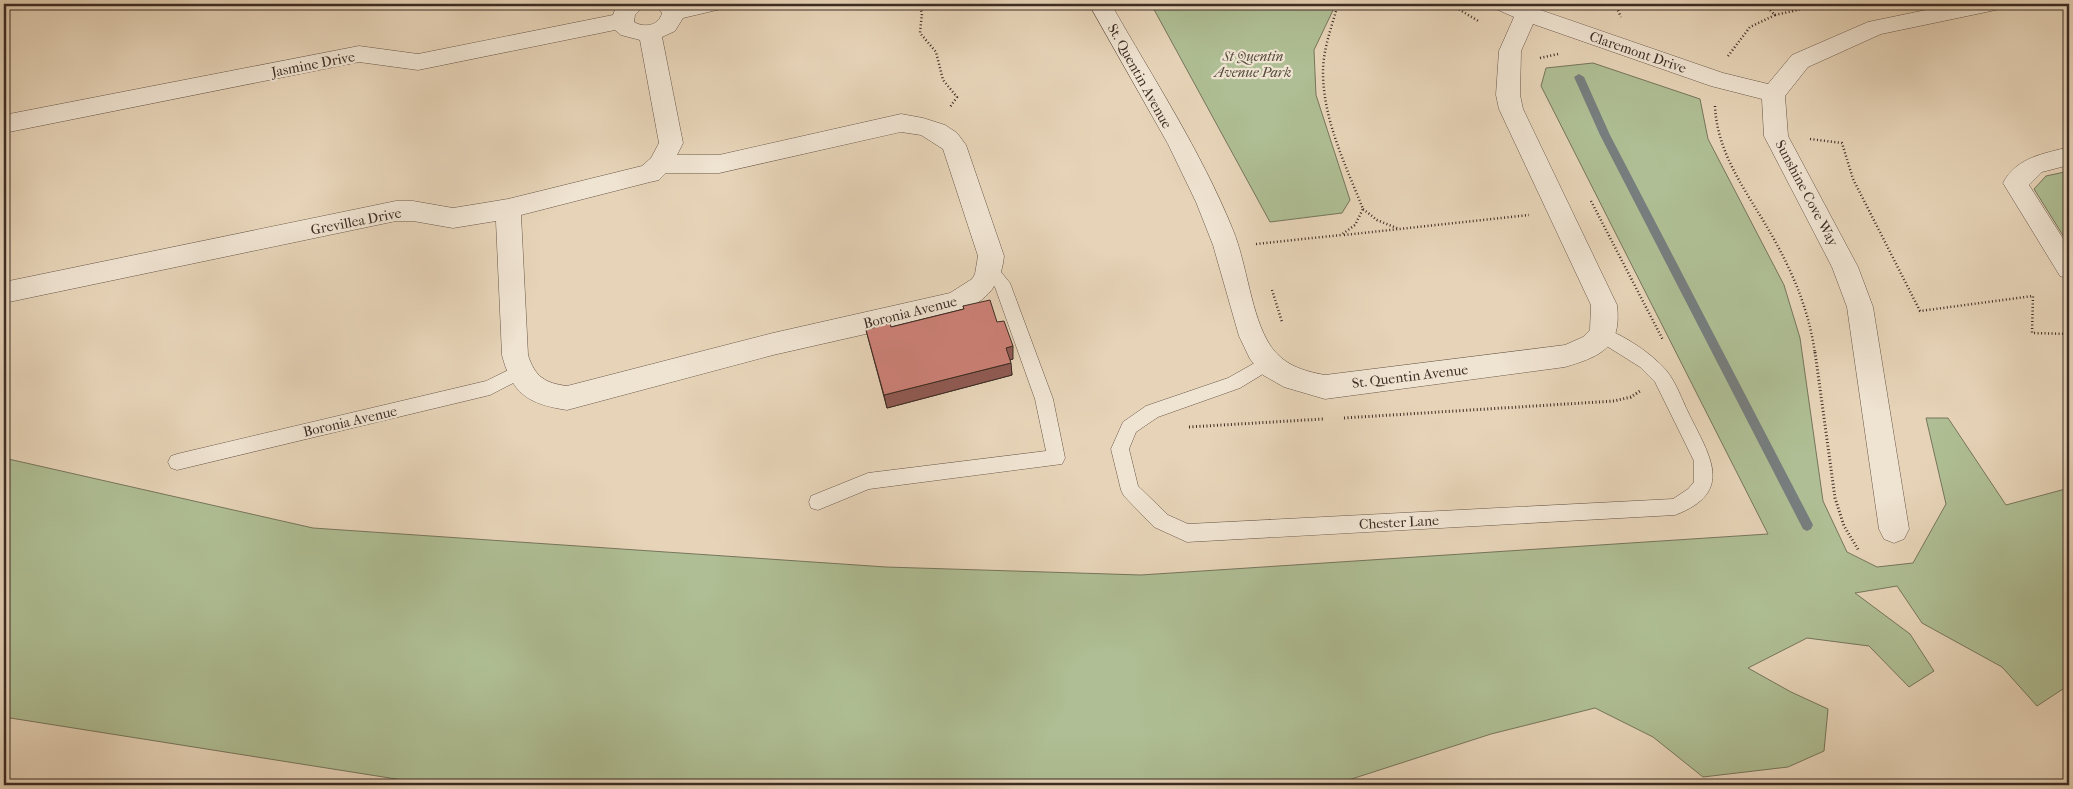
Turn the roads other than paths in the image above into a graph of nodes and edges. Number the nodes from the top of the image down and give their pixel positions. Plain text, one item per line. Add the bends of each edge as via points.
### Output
1 (714, 4) edge
2 (1100, 4) edge
3 (1504, 4) edge
4 (1991, 4) edge
5 (669, 8) edge
6 (629, 12) edge
7 (1527, 14) junction
8 (650, 33) junction
9 (1773, 94) junction
10 (4, 124) edge
11 (2069, 156) edge
12 (660, 164) junction
13 (508, 209) junction
14 (2069, 269) edge
15 (990, 271) junction
16 (4, 293) edge
17 (1603, 335) junction
18 (1267, 363) junction
19 (519, 372) junction
20 (177, 462) dead end
21 (818, 502) dead end
22 (1894, 528) dead end

1 - 5 street
2 - 18 street, St. Quentin Avenue via 1204,192 1226,247 1256,345
3 - 7 street, Claremont Drive
4 - 9 street via 1876,27 1800,61
5 - 8 street via 667,25
6 - 8 street via 626,28
6 - 10 street, Jasmine Drive via 418,62 360,54
7 - 9 street, Claremont Drive via 1719,80
7 - 17 street via 1510,51 1510,109 1604,305 1607,322
8 - 12 street via 671,143
9 - 22 street, Sunshine Cove Way via 1776,136 1845,267 1860,307
11 - 14 street via 2034,165 2015,183
12 - 13 street, Grevillea Drive via 639,177
12 - 15 street via 719,164 901,123 919,124 945,136 954,146 991,256
13 - 16 street, Grevillea Drive via 453,218 396,211
13 - 19 street via 515,355
15 - 19 street, Boronia Avenue via 982,286 971,296 954,303 773,344 567,398 544,395 528,386
15 - 21 lane via 1002,283 1044,399 1056,458 868,481
17 - 18 street, St. Quentin Avenue via 1589,349 1565,356 1325,387 1302,383
17 - 18 lane, Chester Lane via 1646,362 1661,377 1704,461 1706,473 1702,485 1693,498 1675,507 1187,533 1161,521 1130,490 1120,449 1129,427 1152,411 1234,384
19 - 20 lane, Boronia Avenue via 490,388

